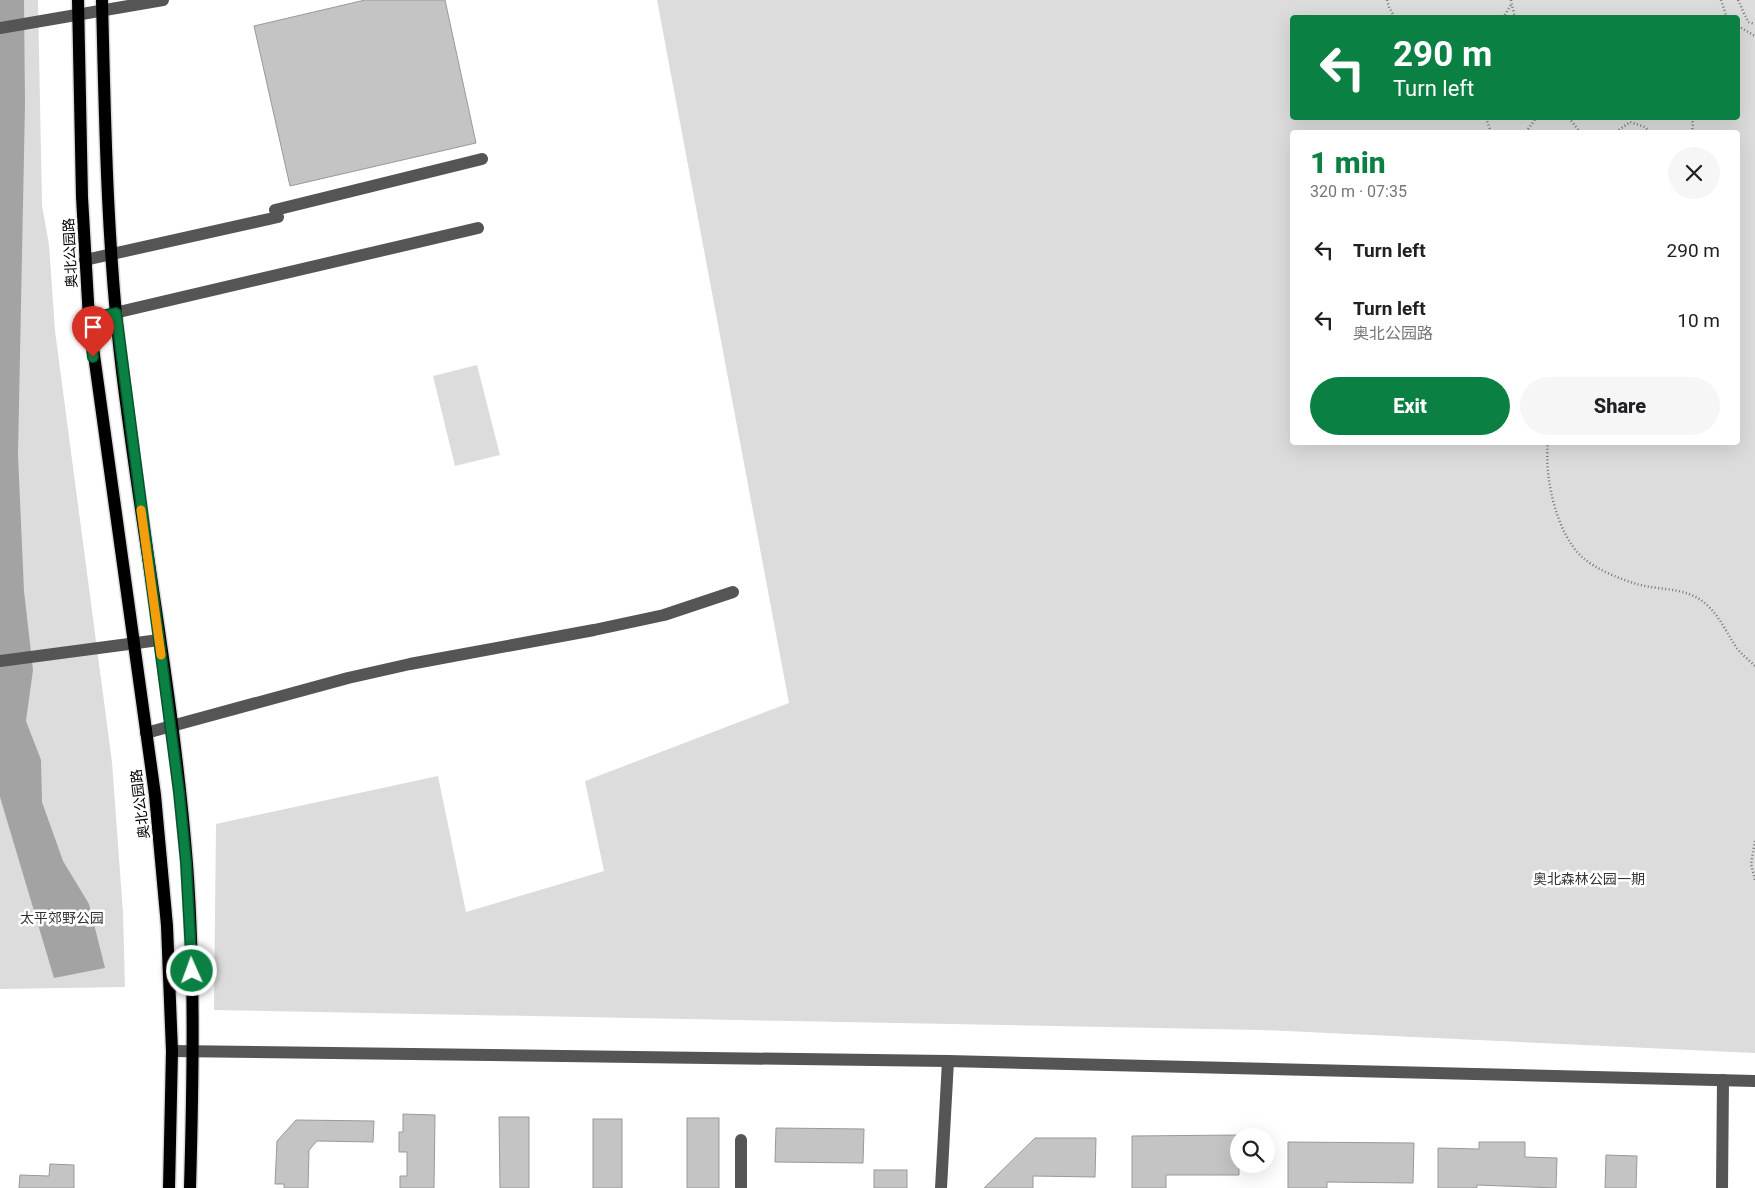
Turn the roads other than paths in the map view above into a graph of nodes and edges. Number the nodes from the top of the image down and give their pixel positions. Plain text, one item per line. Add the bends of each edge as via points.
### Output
1 (78, 0) edge
2 (163, 0) edge
3 (102, 5) edge
4 (78, 14) junction
5 (0, 28) edge
6 (482, 159) dead end
7 (478, 228) dead end
8 (110, 255) junction
9 (85, 260) junction
10 (116, 313) junction
11 (89, 319) junction
12 (733, 592) dead end
13 (159, 640) junction
14 (134, 643) junction
15 (0, 661) edge
16 (171, 726) junction
17 (146, 733) junction
18 (172, 1051) junction
19 (193, 1051) junction
20 (948, 1061) junction
21 (1723, 1080) junction
22 (1755, 1081) edge
23 (741, 1140) dead end
24 (169, 1188) edge
25 (190, 1188) edge
26 (741, 1188) edge
27 (941, 1188) edge
28 (1722, 1188) edge

1 - 4 main road, 奥北公园路
2 - 3 street
3 - 4 street
3 - 8 main road
4 - 5 street
4 - 9 main road, 奥北公园路
6 - 8 street via 276,210 278,217
7 - 10 street
8 - 9 street
8 - 10 main road
9 - 11 main road, 奥北公园路
10 - 11 street
10 - 13 main road
11 - 14 main road, 奥北公园路
12 - 16 street via 664,615 410,664
13 - 14 street
13 - 16 main road
14 - 15 street
14 - 17 main road, 奥北公园路
16 - 17 street
16 - 19 main road via 186,862
17 - 18 main road, 奥北公园路 via 163,873
18 - 19 street
18 - 24 main road, 奥北公园路
19 - 20 street
19 - 25 main road
20 - 21 street
20 - 27 street
21 - 22 street
21 - 28 street
23 - 26 street

